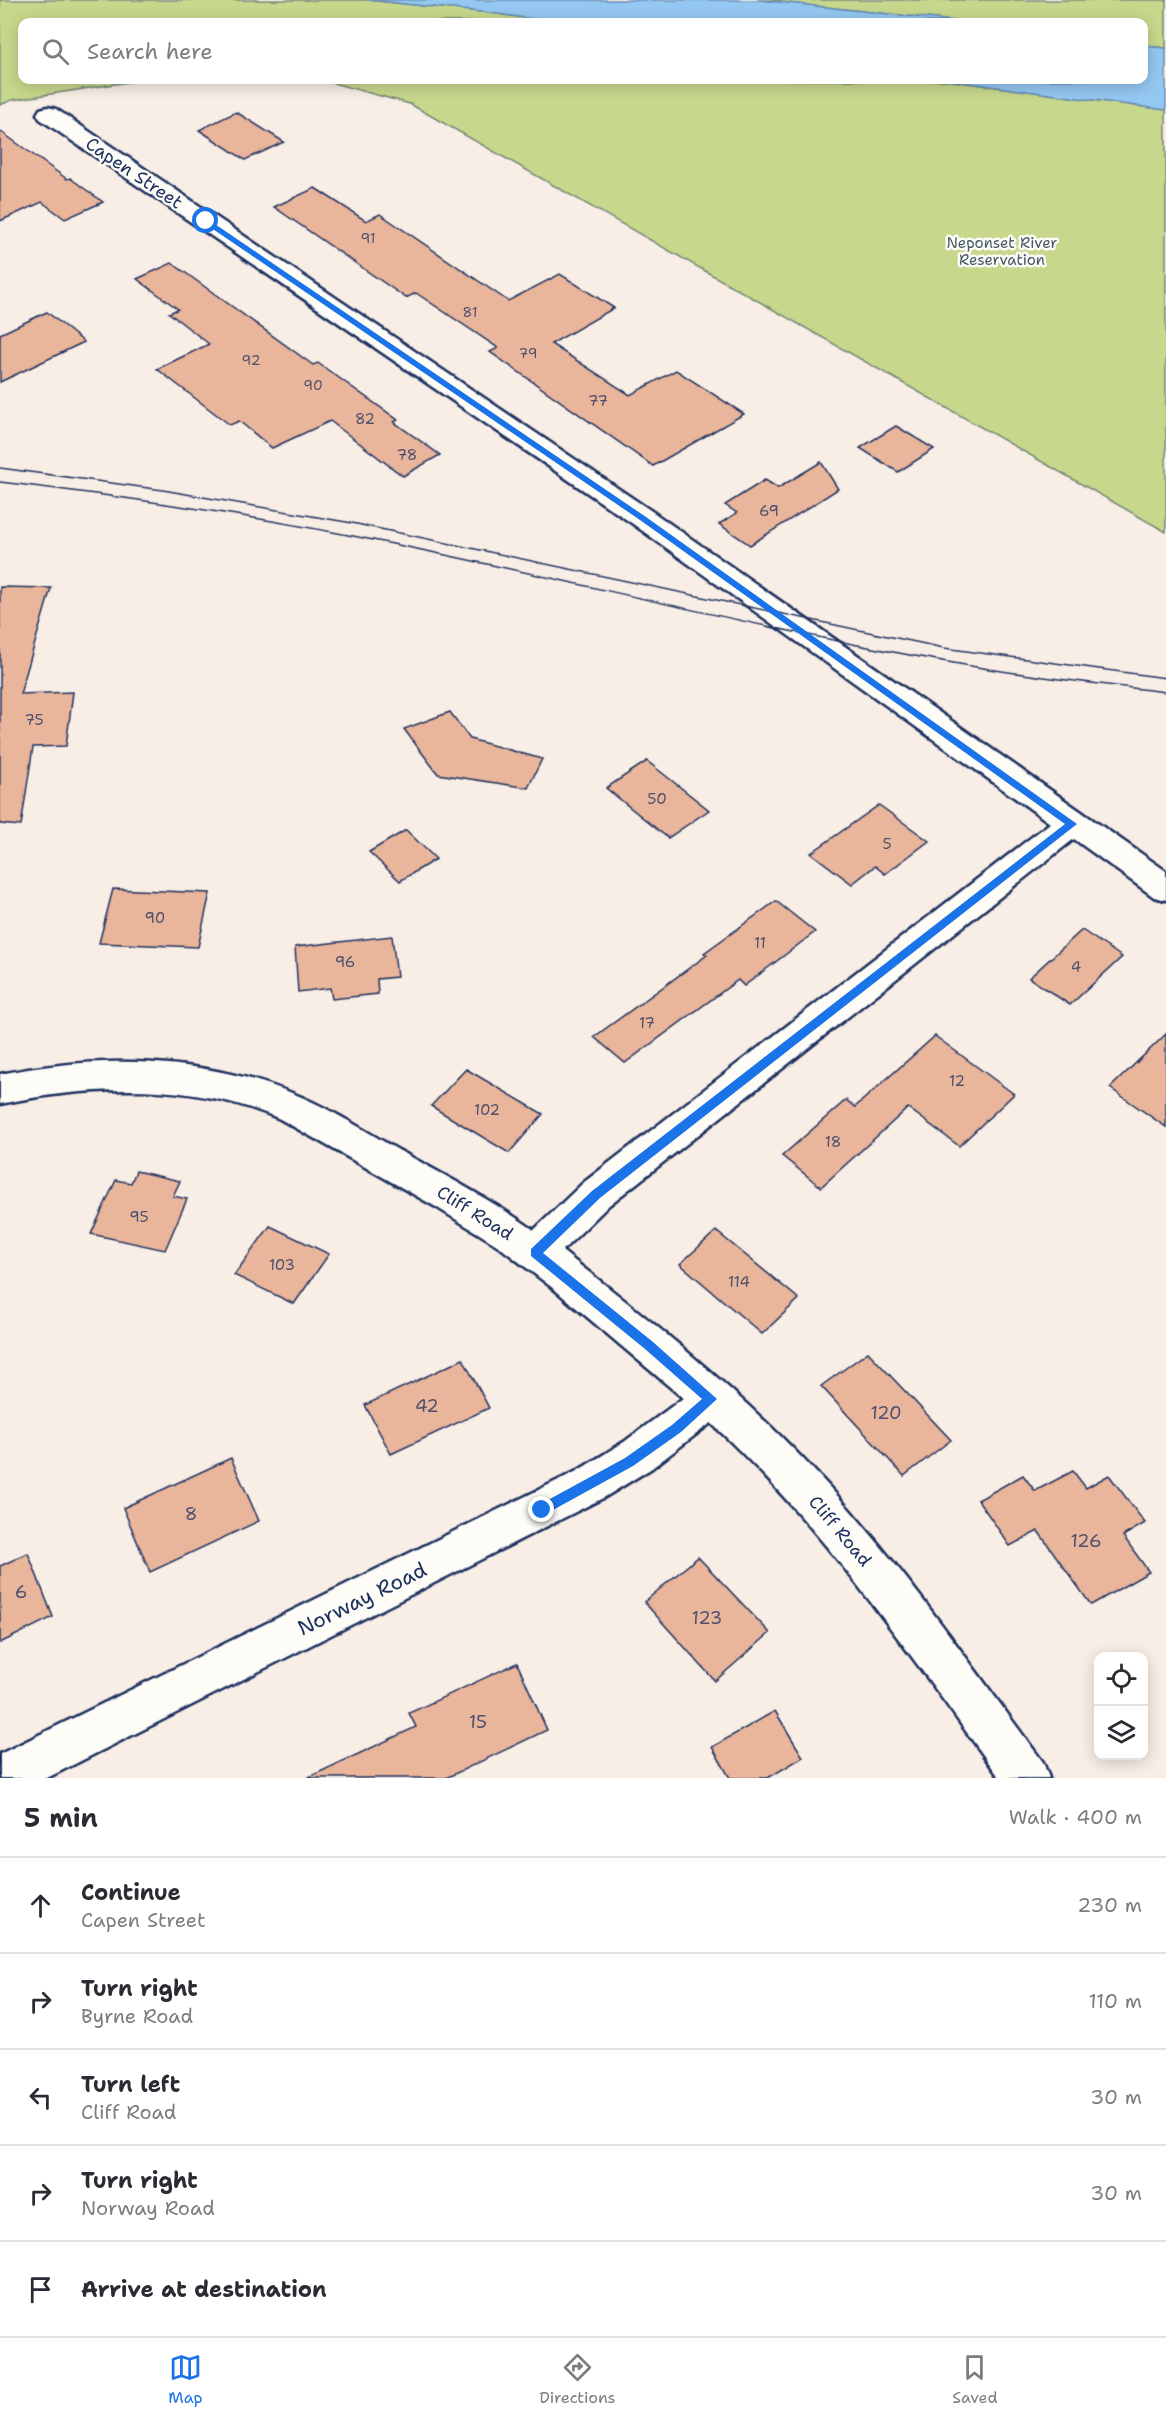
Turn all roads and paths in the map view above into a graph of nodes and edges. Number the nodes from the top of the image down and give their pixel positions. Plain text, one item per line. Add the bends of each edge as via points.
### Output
1 (48, 114) dead end
2 (1072, 824) junction
3 (1166, 888) edge
4 (0, 1089) edge
5 (535, 1253) junction
6 (711, 1399) junction
7 (0, 1778) edge
8 (1027, 1778) edge

1 - 2 street, Capen Street via 643,518
2 - 3 street, Capen Street
2 - 5 street via 596,1194
4 - 5 street, Cliff Road via 64,1078 149,1077 190,1081 269,1100 459,1201
5 - 6 street, Cliff Road
6 - 7 street, Norway Road via 629,1462 591,1484
6 - 8 street, Cliff Road via 812,1498 874,1572

